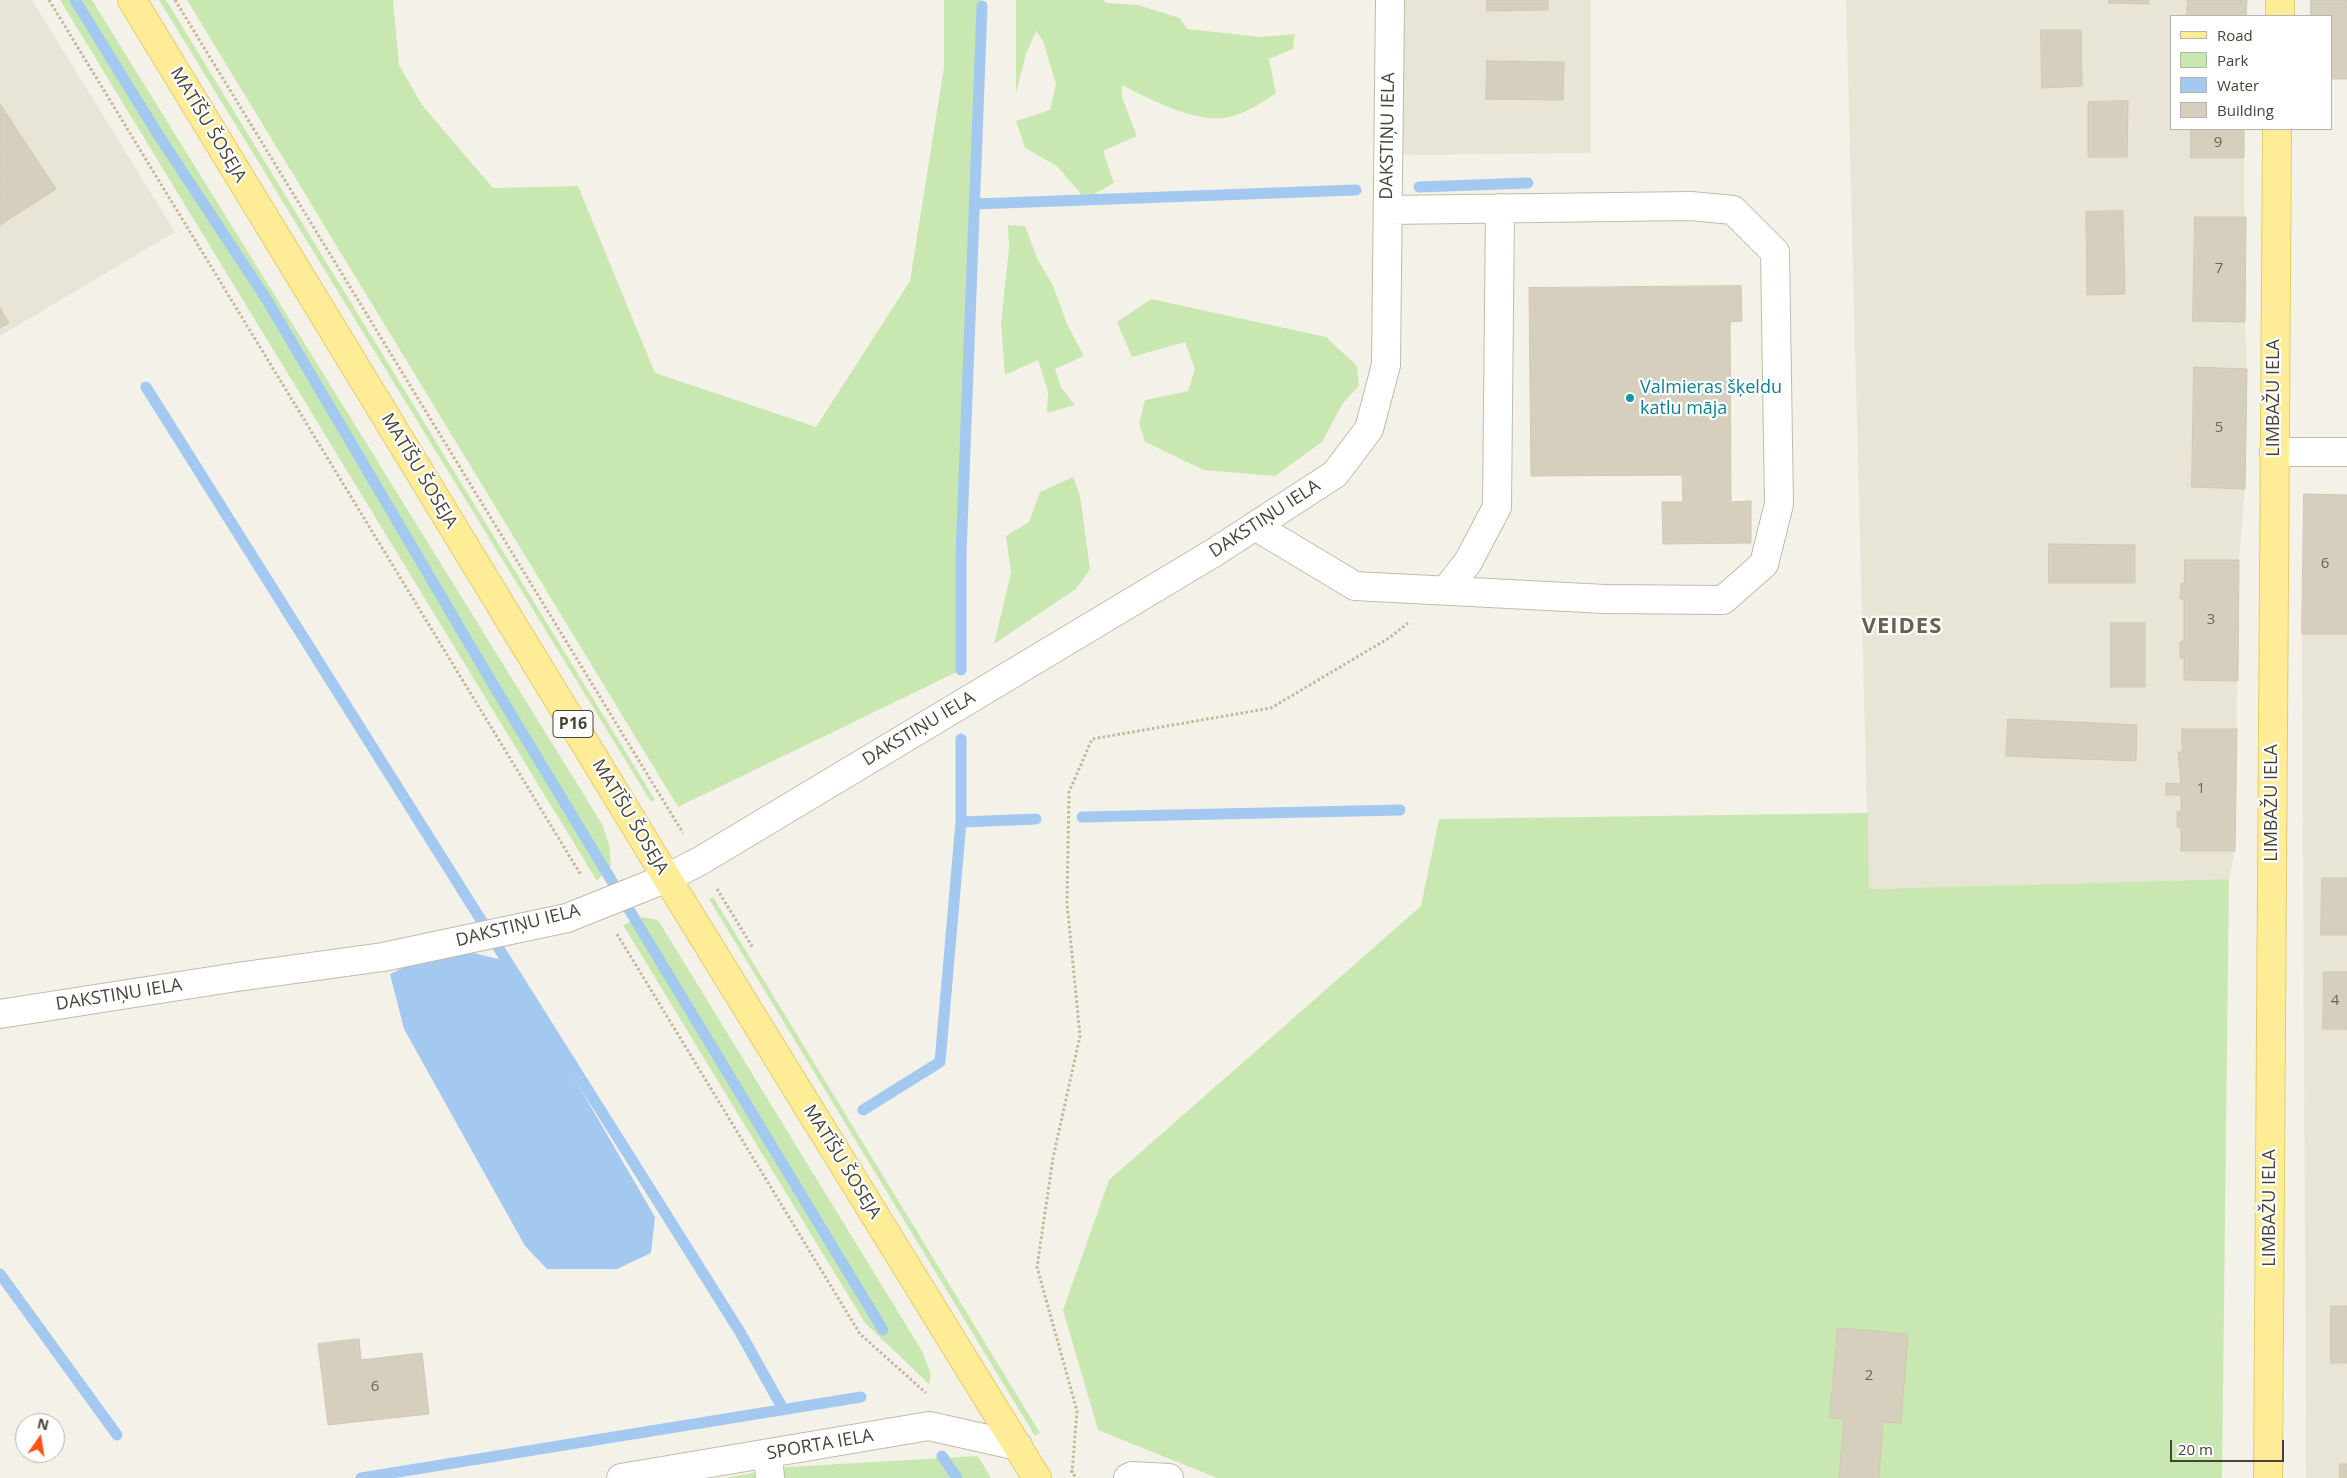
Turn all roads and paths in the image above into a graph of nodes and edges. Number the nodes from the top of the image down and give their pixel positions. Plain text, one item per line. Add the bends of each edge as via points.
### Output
1 (49, 0) edge
2 (132, 0) edge
3 (175, 0) edge
4 (1390, 0) edge
5 (2280, 0) edge
6 (2280, 15) edge
7 (2277, 130) edge
8 (1500, 208) junction
9 (1388, 210) junction
10 (2274, 452) junction
11 (2347, 452) edge
12 (1255, 526) junction
13 (1446, 590) junction
14 (678, 824) dead end
15 (667, 878) junction
16 (599, 905) junction
17 (0, 1014) edge
18 (918, 1385) dead end
19 (1018, 1446) junction
20 (769, 1466) edge
21 (621, 1478) edge
22 (1037, 1478) edge
23 (1070, 1478) edge
24 (1128, 1478) edge
25 (1169, 1478) edge
26 (2268, 1478) edge

1 - 16 path
2 - 15 main road, MATĪŠU ŠOSEJA / P16
3 - 14 path
4 - 9 street, DAKSTIŅU IELA
5 - 6 main road
7 - 10 main road, LIMBAŽU IELA
8 - 9 street
8 - 13 street via 1497,507 1468,562
8 - 13 street via 1691,206 1733,210 1775,252 1779,504 1764,564 1723,600 1605,599
9 - 12 street, DAKSTIŅU IELA via 1386,365 1369,429 1335,474
10 - 11 street
10 - 26 main road, LIMBAŽU IELA
12 - 13 street via 1355,586
12 - 15 street, DAKSTIŅU IELA
13 - 23 path via 1390,638 1271,708 1092,739 1069,792 1067,903 1080,1036 1053,1158 1037,1267 1077,1411
15 - 16 street, DAKSTIŅU IELA
15 - 19 main road, MATĪŠU ŠOSEJA / P16
16 - 17 street, DAKSTIŅU IELA via 567,918 383,957
16 - 18 path via 860,1334
19 - 20 street, SPORTA IELA via 928,1426
19 - 22 main road, MATĪŠU ŠOSEJA / P16
20 - 21 street, SPORTA IELA
24 - 25 street

